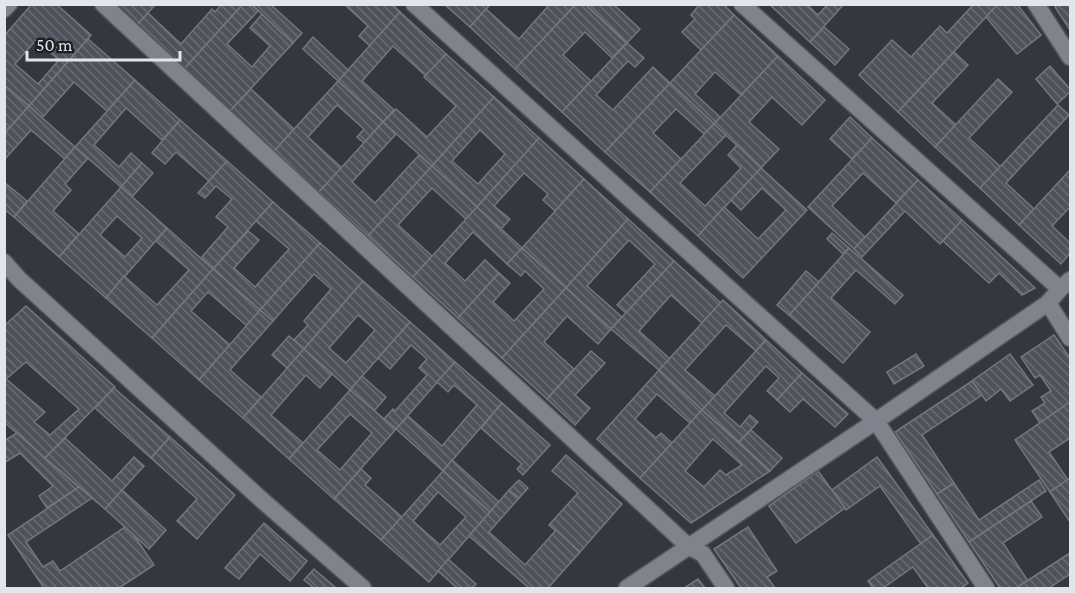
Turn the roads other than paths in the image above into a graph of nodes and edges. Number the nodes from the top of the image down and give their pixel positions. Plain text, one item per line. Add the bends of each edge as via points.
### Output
1 (9, 4) edge
2 (103, 4) edge
3 (414, 4) edge
4 (742, 4) edge
5 (1036, 4) edge
6 (4, 9) edge
7 (1071, 57) edge
8 (4, 262) edge
9 (1065, 285) edge
10 (1048, 303) junction
11 (1071, 338) edge
12 (876, 421) junction
13 (688, 546) junction
14 (363, 588) edge
15 (627, 588) edge
16 (726, 588) edge
17 (986, 588) edge

1 - 6 street
2 - 13 street
3 - 12 street
4 - 9 street
5 - 7 street
8 - 14 street
9 - 10 street
10 - 11 street
10 - 12 street
12 - 13 street
12 - 17 street
13 - 15 street
13 - 16 street via 703,554

